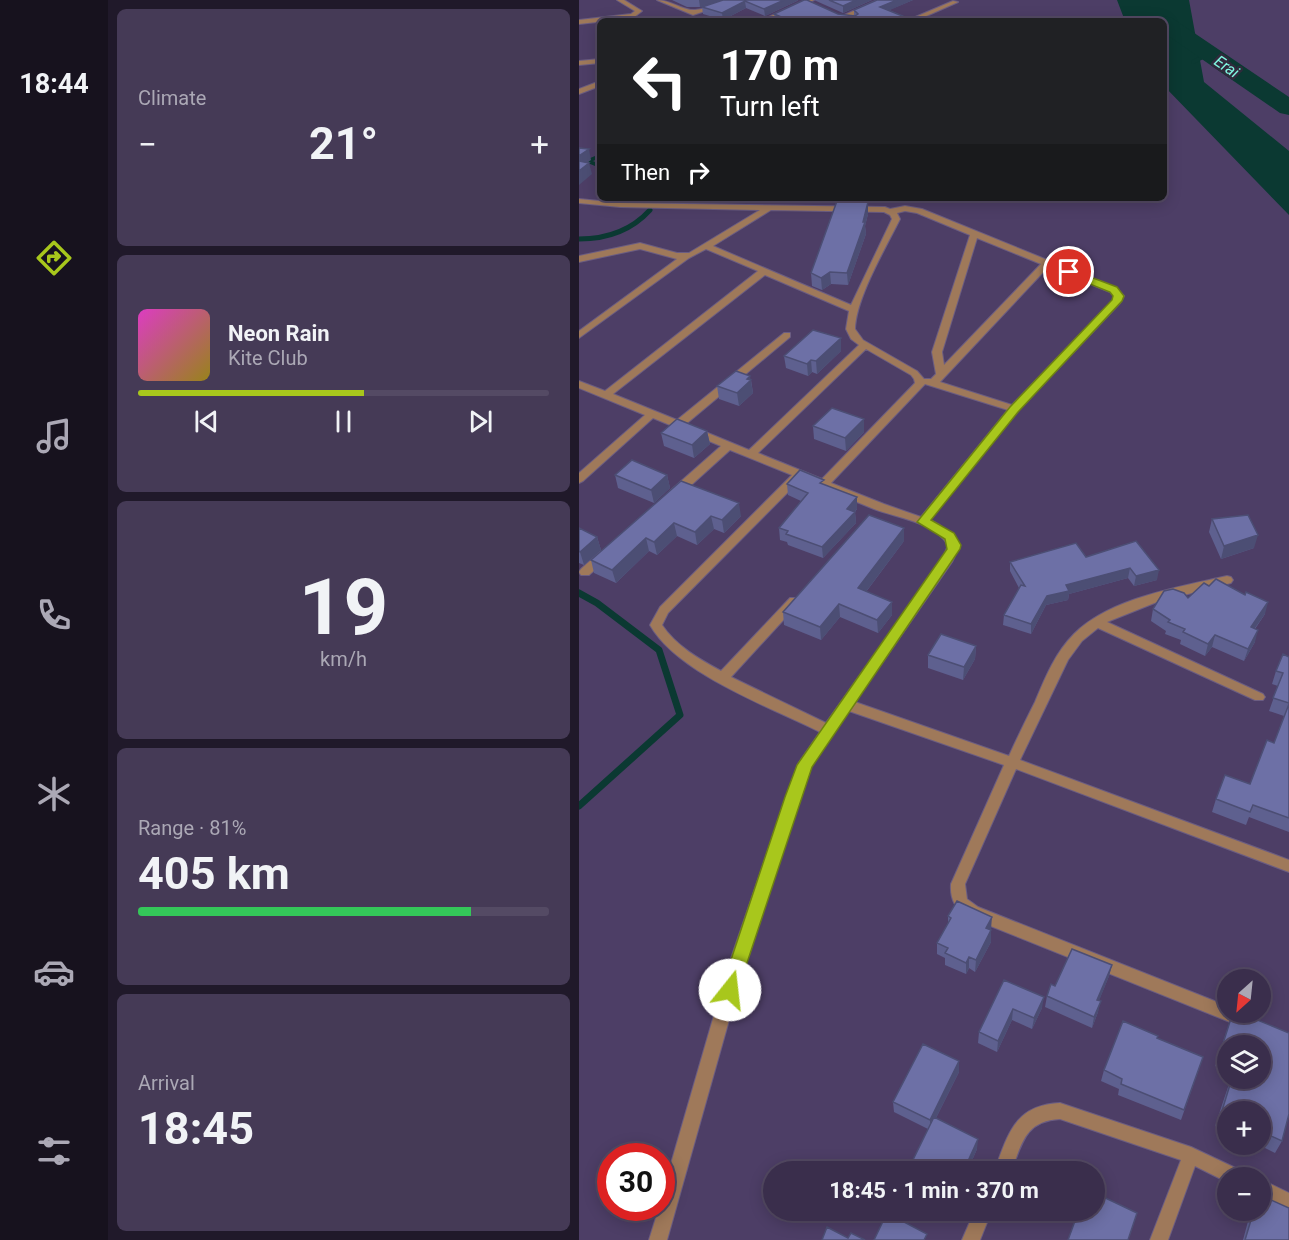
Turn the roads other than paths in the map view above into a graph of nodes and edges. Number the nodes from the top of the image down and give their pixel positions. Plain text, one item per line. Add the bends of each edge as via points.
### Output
1 (620, 0) edge
2 (660, 0) edge
3 (735, 0) edge
4 (884, 0) edge
5 (809, 2) edge
6 (955, 2) dead end
7 (834, 17) edge
8 (843, 17) joint
9 (610, 18) edge
10 (770, 18) edge
11 (916, 18) edge
12 (597, 20) edge
13 (579, 22) edge
14 (597, 61) edge
15 (579, 63) edge
16 (597, 84) edge
17 (579, 92) edge
18 (579, 201) edge
19 (805, 201) edge
20 (770, 207) junction
21 (801, 208) junction
22 (890, 212) junction
23 (975, 235) junction
24 (706, 246) junction
25 (685, 256) junction
26 (579, 259) edge
27 (1047, 263) junction
28 (764, 271) junction
29 (855, 310) junction
30 (579, 335) edge
31 (787, 335) dead end
32 (865, 345) junction
33 (941, 374) junction
34 (919, 378) junction
35 (933, 383) junction
36 (579, 384) edge
37 (606, 395) junction
38 (1014, 409) junction
39 (652, 414) junction
40 (678, 425) junction
41 (729, 445) junction
42 (751, 454) junction
43 (799, 474) junction
44 (579, 479) edge
45 (824, 484) junction
46 (666, 501) edge
47 (923, 522) junction
48 (612, 548) edge
49 (585, 572) dead end
50 (1227, 580) dead end
51 (802, 592) edge
52 (1098, 623) junction
53 (723, 677) junction
54 (1259, 697) dead end
55 (848, 705) junction
56 (828, 730) junction
57 (1011, 762) junction
58 (1289, 866) edge
59 (1256, 1025) edge
60 (1191, 1155) junction
61 (1007, 1161) edge
62 (1217, 1168) edge
63 (1271, 1193) edge
64 (1289, 1202) edge
65 (979, 1221) edge
66 (658, 1240) edge
67 (971, 1240) edge
68 (1159, 1240) edge

1 - 9 lane via 639,11
2 - 3 street via 693,13
4 - 8 street
5 - 10 street
6 - 11 street
7 - 8 street
12 - 13 lane
14 - 15 street
16 - 17 street
18 - 20 street
19 - 21 street
20 - 21 street
20 - 24 street
21 - 22 street
22 - 23 street via 899,208 914,210
22 - 29 street via 896,219
23 - 27 street
23 - 33 street via 937,352
24 - 25 street
24 - 28 street
25 - 26 street via 641,246
25 - 30 street
27 - 33 street
27 - 38 street via 1119,296
28 - 29 street
28 - 37 street
29 - 32 street via 850,329
31 - 40 street
32 - 34 street
32 - 42 street
33 - 35 street
34 - 35 street
34 - 45 street via 917,389
35 - 38 street
36 - 37 street
37 - 39 street
38 - 47 street
39 - 40 street
39 - 44 street
40 - 41 street
41 - 42 street
41 - 46 street
42 - 43 street
43 - 45 street
43 - 53 street via 658,618 659,633 671,646
45 - 47 street via 877,511
47 - 55 street via 950,536 953,549
48 - 49 street
50 - 52 street via 1158,598
51 - 53 street
52 - 54 street
52 - 57 street via 1067,648
53 - 56 street
55 - 56 street
55 - 57 street
56 - 66 street via 805,765 792,797 736,967
57 - 58 street
57 - 59 street via 958,884 957,896 962,906
60 - 61 street via 1050,1111 1025,1122
60 - 62 street
60 - 68 street
63 - 64 street
65 - 67 street

